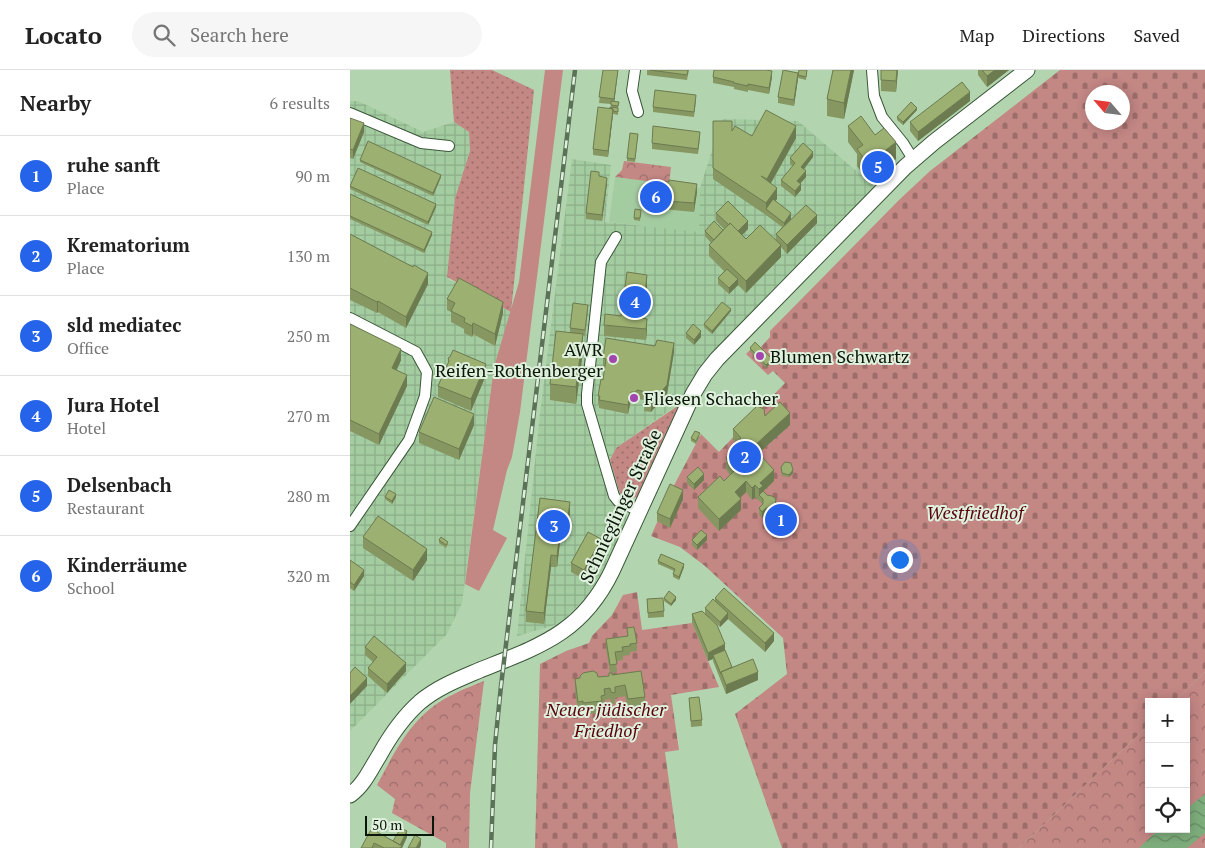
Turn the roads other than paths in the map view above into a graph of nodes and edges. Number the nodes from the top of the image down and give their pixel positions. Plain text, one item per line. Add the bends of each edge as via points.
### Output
1 (635, 70) edge
2 (872, 70) edge
3 (1027, 70) edge
4 (638, 112) dead end
5 (350, 113) edge
6 (449, 146) dead end
7 (913, 159) junction
8 (616, 237) dead end
9 (350, 318) edge
10 (639, 511) junction
11 (350, 526) edge
12 (350, 795) edge

1 - 4 street via 632,91
2 - 7 street via 874,96 882,117
3 - 7 main road, Schnieglinger Straße
5 - 6 street via 421,143
7 - 10 main road, Schnieglinger Straße via 705,374
8 - 10 street via 601,262 587,404 614,496
9 - 11 street via 416,352 427,372 424,396 408,440
10 - 12 main road, Schnieglinger Straße via 605,585 581,617 547,641 447,685 421,701 402,720 363,783

